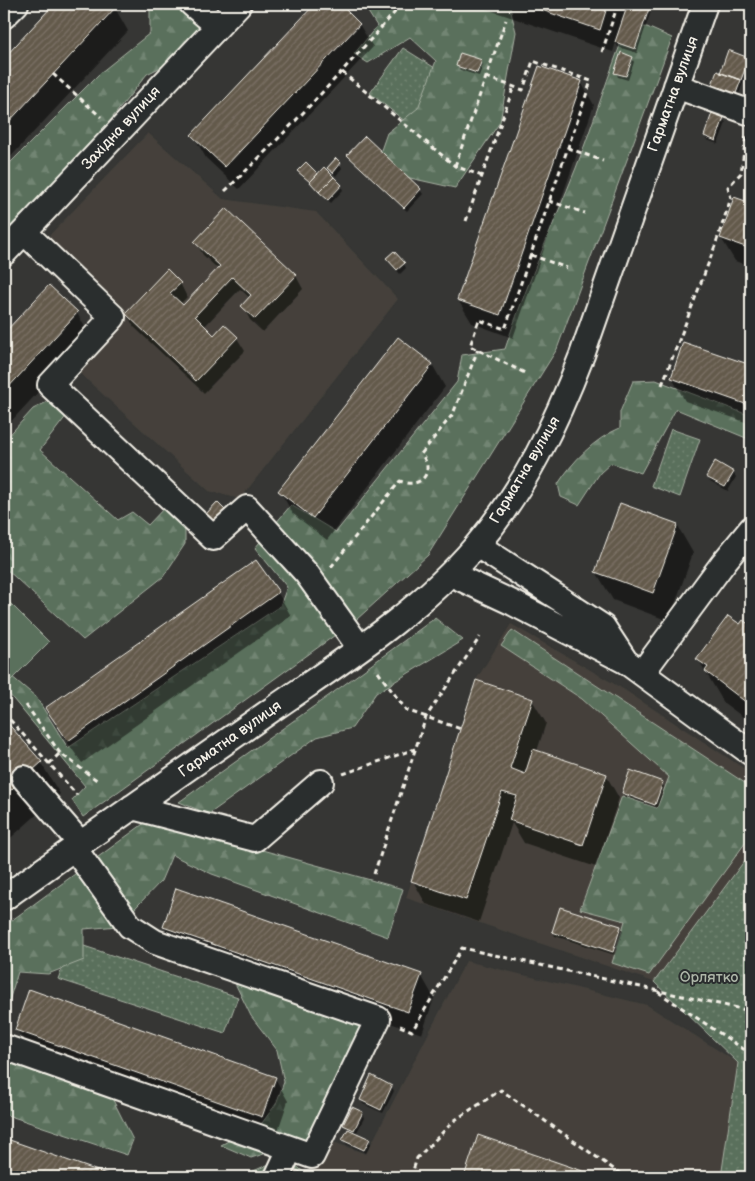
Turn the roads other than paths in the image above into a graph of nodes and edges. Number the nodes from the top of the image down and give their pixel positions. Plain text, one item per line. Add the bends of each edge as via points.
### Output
1 (16, 4) edge
2 (192, 4) edge
3 (239, 4) edge
4 (705, 4) edge
5 (4, 16) edge
6 (218, 26) junction
7 (676, 86) junction
8 (751, 113) edge
9 (24, 232) junction
10 (4, 253) edge
11 (751, 529) edge
12 (477, 545) junction
13 (451, 574) junction
14 (360, 648) junction
15 (634, 667) junction
16 (751, 753) edge
17 (24, 778) dead end
18 (321, 782) road end
19 (132, 807) junction
20 (77, 846) junction
21 (4, 898) edge
22 (4, 1047) edge
23 (290, 1148) junction
24 (277, 1177) edge

1 - 5 street
2 - 6 street
3 - 6 street, Західна вулиця
4 - 7 street, Гарматна вулиця
6 - 9 street, Західна вулиця
7 - 8 street
7 - 12 street, Гарматна вулиця via 562,406 507,506
9 - 10 street, Західна вулиця
9 - 14 street via 113,317 50,385 213,538 247,508 307,574
11 - 15 street
12 - 13 street, Гарматна вулиця
12 - 15 street via 603,627
13 - 14 street, Гарматна вулиця via 412,609
13 - 15 street
14 - 19 street, Гарматна вулиця
15 - 16 street
17 - 20 street
18 - 19 street via 255,839
19 - 20 street, Гарматна вулиця
20 - 21 street, Гарматна вулиця
20 - 23 street via 130,926 154,942 378,1019 312,1156
22 - 23 street
23 - 24 street

